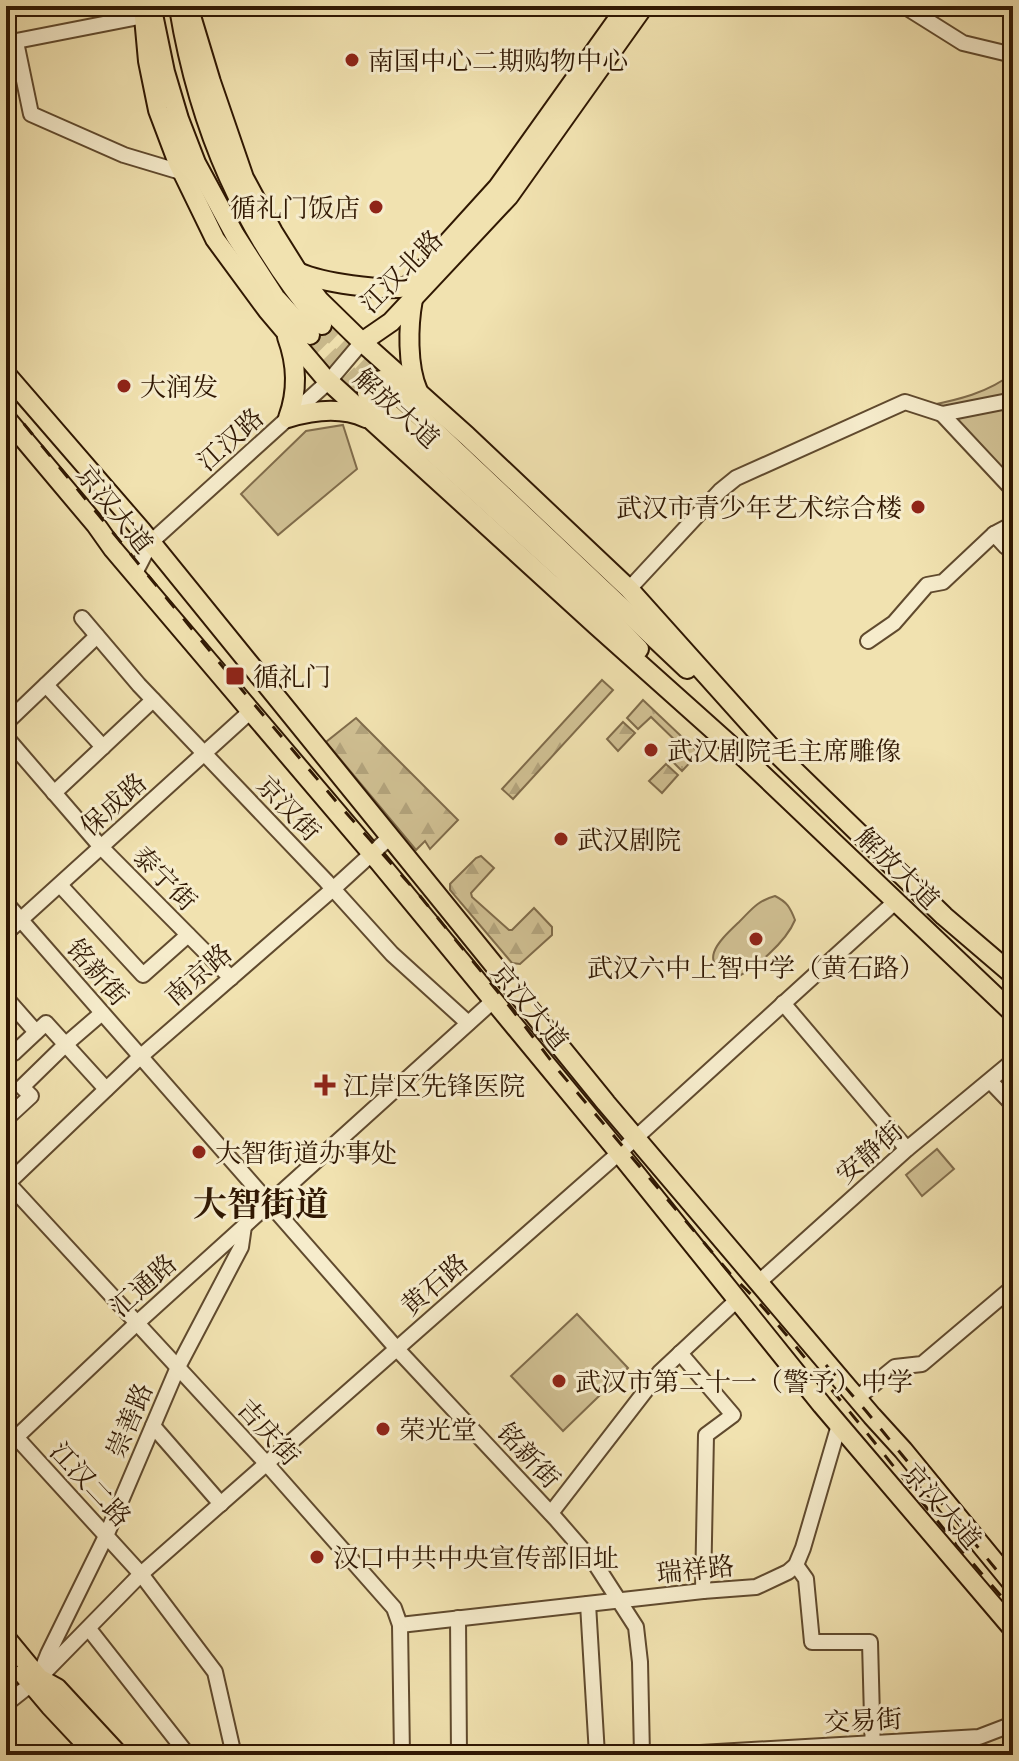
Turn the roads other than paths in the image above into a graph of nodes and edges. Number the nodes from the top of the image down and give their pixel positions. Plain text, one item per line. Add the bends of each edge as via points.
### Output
1 (178, 6) edge
2 (188, 6) edge
3 (627, 6) edge
4 (644, 6) edge
5 (904, 6) edge
6 (146, 9) edge
7 (11, 42) edge
8 (1013, 55) edge
9 (184, 173) junction
10 (298, 272) junction
11 (410, 293) junction
12 (285, 331) junction
13 (362, 342) junction
14 (6, 374) edge
15 (329, 381) junction
16 (419, 394) junction
17 (1013, 400) edge
18 (942, 414) junction
19 (6, 418) edge
20 (288, 418) junction
21 (373, 421) junction
22 (1013, 490) edge
23 (1013, 524) edge
24 (994, 534) junction
25 (151, 542) junction
26 (1013, 545) edge
27 (135, 573) junction
28 (629, 589) junction
29 (82, 618) dead end
30 (97, 636) junction
31 (868, 641) dead end
32 (46, 685) junction
33 (153, 700) junction
34 (252, 710) junction
35 (6, 723) edge
36 (6, 737) edge
37 (103, 747) junction
38 (776, 753) junction
39 (204, 754) junction
40 (747, 760) junction
41 (54, 793) junction
42 (390, 837) junction
43 (101, 847) junction
44 (372, 854) junction
45 (60, 885) junction
46 (333, 889) junction
47 (895, 902) junction
48 (6, 903) edge
49 (21, 920) junction
50 (6, 933) edge
51 (188, 935) junction
52 (1013, 975) edge
53 (231, 978) junction
54 (6, 998) edge
55 (493, 1001) junction
56 (783, 1003) junction
57 (102, 1013) junction
58 (1013, 1013) edge
59 (468, 1023) junction
60 (36, 1032) junction
61 (6, 1043) edge
62 (66, 1044) junction
63 (140, 1057) junction
64 (1013, 1061) edge
65 (990, 1081) junction
66 (106, 1089) junction
67 (1013, 1105) edge
68 (6, 1119) edge
69 (636, 1136) junction
70 (907, 1149) junction
71 (619, 1153) junction
72 (7, 1183) edge
73 (269, 1204) junction
74 (244, 1226) junction
75 (759, 1282) junction
76 (1013, 1287) edge
77 (737, 1300) junction
78 (137, 1323) junction
79 (397, 1349) junction
80 (680, 1353) junction
81 (178, 1367) junction
82 (857, 1398) junction
83 (839, 1425) junction
84 (153, 1426) junction
85 (9, 1437) edge
86 (266, 1463) junction
87 (221, 1504) junction
88 (551, 1513) junction
89 (106, 1536) junction
90 (796, 1565) junction
91 (141, 1574) junction
92 (1013, 1584) edge
93 (703, 1591) junction
94 (619, 1601) junction
95 (588, 1604) junction
96 (458, 1618) junction
97 (1011, 1623) edge
98 (400, 1625) junction
99 (89, 1629) junction
100 (6, 1638) edge
101 (6, 1653) edge
102 (35, 1681) junction
103 (6, 1704) edge
104 (1013, 1724) edge
105 (873, 1749) edge
106 (89, 1753) edge
107 (119, 1755) edge
108 (188, 1755) edge
109 (237, 1755) edge
110 (402, 1755) edge
111 (459, 1755) edge
112 (597, 1755) edge
113 (642, 1755) edge
114 (666, 1755) edge

1 - 6 main road via 217,153 258,237 316,330 275,297 196,163
2 - 10 main road, 解放大道 via 244,178
3 - 11 main road, 江汉北路 via 498,187
4 - 11 main road, 江汉北路 via 509,196
5 - 8 street via 963,43
6 - 7 street
6 - 9 main road, 解放大道 via 148,61 158,110
7 - 9 street via 31,114 124,155
9 - 12 main road, 解放大道 via 215,239
10 - 11 main road
10 - 13 main road, 解放大道
11 - 13 main road, 江汉北路 via 384,313
11 - 16 main road via 411,371
12 - 15 main road, 解放大道
12 - 20 main road via 295,381
13 - 15 street, 江汉路
13 - 16 main road, 解放大道
14 - 25 main road, 京汉大道
15 - 20 street, 江汉路
15 - 21 main road, 解放大道
16 - 28 main road, 解放大道
17 - 18 street
18 - 22 street
18 - 28 street via 905,402 746,472 720,491
19 - 27 main road, 京汉大道
20 - 21 main road via 340,411
20 - 25 street, 江汉路
21 - 40 main road, 解放大道
23 - 24 street
24 - 26 street via 1006,547
24 - 31 street via 943,582 927,585 894,623
25 - 27 street, 江汉路
25 - 42 main road, 京汉大道
27 - 34 main road, 京汉大道
28 - 38 main road, 解放大道
29 - 30 street, 京汉街
30 - 32 street
30 - 33 street, 京汉街
32 - 35 street
32 - 37 street
33 - 37 street
33 - 39 street, 京汉街
34 - 39 street, 保成路
34 - 44 main road, 京汉大道
36 - 41 street, 泰宁街
37 - 41 street
38 - 40 main road, 解放大道 via 374,386
38 - 52 main road, 解放大道 via 944,916
39 - 43 street, 保成路
39 - 46 street, 京汉街
40 - 47 main road, 解放大道
41 - 43 street, 泰宁街
42 - 44 street, 南京路
42 - 69 main road, 京汉大道
43 - 45 street, 保成路
43 - 51 street, 泰宁街
44 - 46 street, 南京路
44 - 55 main road, 京汉大道
45 - 49 street, 保成路
45 - 51 street via 143,975
46 - 53 street, 南京路
46 - 59 street, 京汉街 via 392,954
47 - 56 street, 黄石路
47 - 58 main road, 解放大道
48 - 49 street, 铭新街
49 - 50 street, 保成路
49 - 57 street, 铭新街
51 - 53 street, 泰宁街
53 - 63 street, 南京路
54 - 60 street
55 - 59 street, 汇通路
55 - 71 main road, 京汉大道
56 - 69 street, 黄石路
56 - 70 street
57 - 62 street
57 - 63 street, 铭新街
59 - 73 street, 汇通路
60 - 61 street via 14,1053
60 - 62 street via 46,1023
62 - 66 street
62 - 68 street via 22,1087 31,1096
63 - 66 street, 南京路
63 - 73 street, 铭新街
64 - 65 street, 安静街
65 - 67 street
65 - 70 street, 安静街
66 - 72 street, 南京路
69 - 71 street, 黄石路
69 - 75 main road, 京汉大道
70 - 75 street, 安静街
71 - 77 main road, 京汉大道
71 - 79 street, 黄石路
72 - 78 street, 吉庆街
73 - 74 street, 汇通路
73 - 79 street, 铭新街
74 - 78 street, 汇通路
74 - 81 street, 崇善路 via 241,1247
75 - 82 main road, 京汉大道
76 - 82 street via 922,1364 895,1367
77 - 80 street
77 - 83 main road, 京汉大道
78 - 81 street, 吉庆街
78 - 85 street, 汇通路
79 - 86 street, 黄石路
79 - 88 street, 铭新街
80 - 88 street
80 - 93 street via 733,1415 706,1435
81 - 84 street, 崇善路
81 - 86 street, 吉庆街
82 - 92 main road, 京汉大道
83 - 90 street
83 - 97 main road, 京汉大道
84 - 87 street
84 - 89 street, 崇善路
85 - 89 street, 江汉二路
86 - 87 street, 黄石路
86 - 98 street, 吉庆街 via 394,1608
87 - 91 street, 黄石路
88 - 94 street, 铭新街
89 - 91 street, 江汉二路
89 - 102 street, 崇善路
90 - 93 street, 瑞祥路 via 756,1587
90 - 105 street via 806,1579 812,1642 870,1642
91 - 99 street, 黄石路
91 - 109 street, 江汉二路 via 215,1672
93 - 94 street, 瑞祥路
94 - 95 street, 瑞祥路
94 - 113 street, 铭新街 via 636,1627
95 - 96 street, 瑞祥路
95 - 112 street
96 - 98 street, 瑞祥路
96 - 111 street
98 - 110 street
99 - 102 street, 黄石路
99 - 108 street
100 - 102 main road
101 - 102 main road
102 - 103 street, 黄石路
102 - 106 main road
102 - 107 main road via 57,1688
104 - 105 street, 交易街 via 979,1737
105 - 114 street, 交易街

